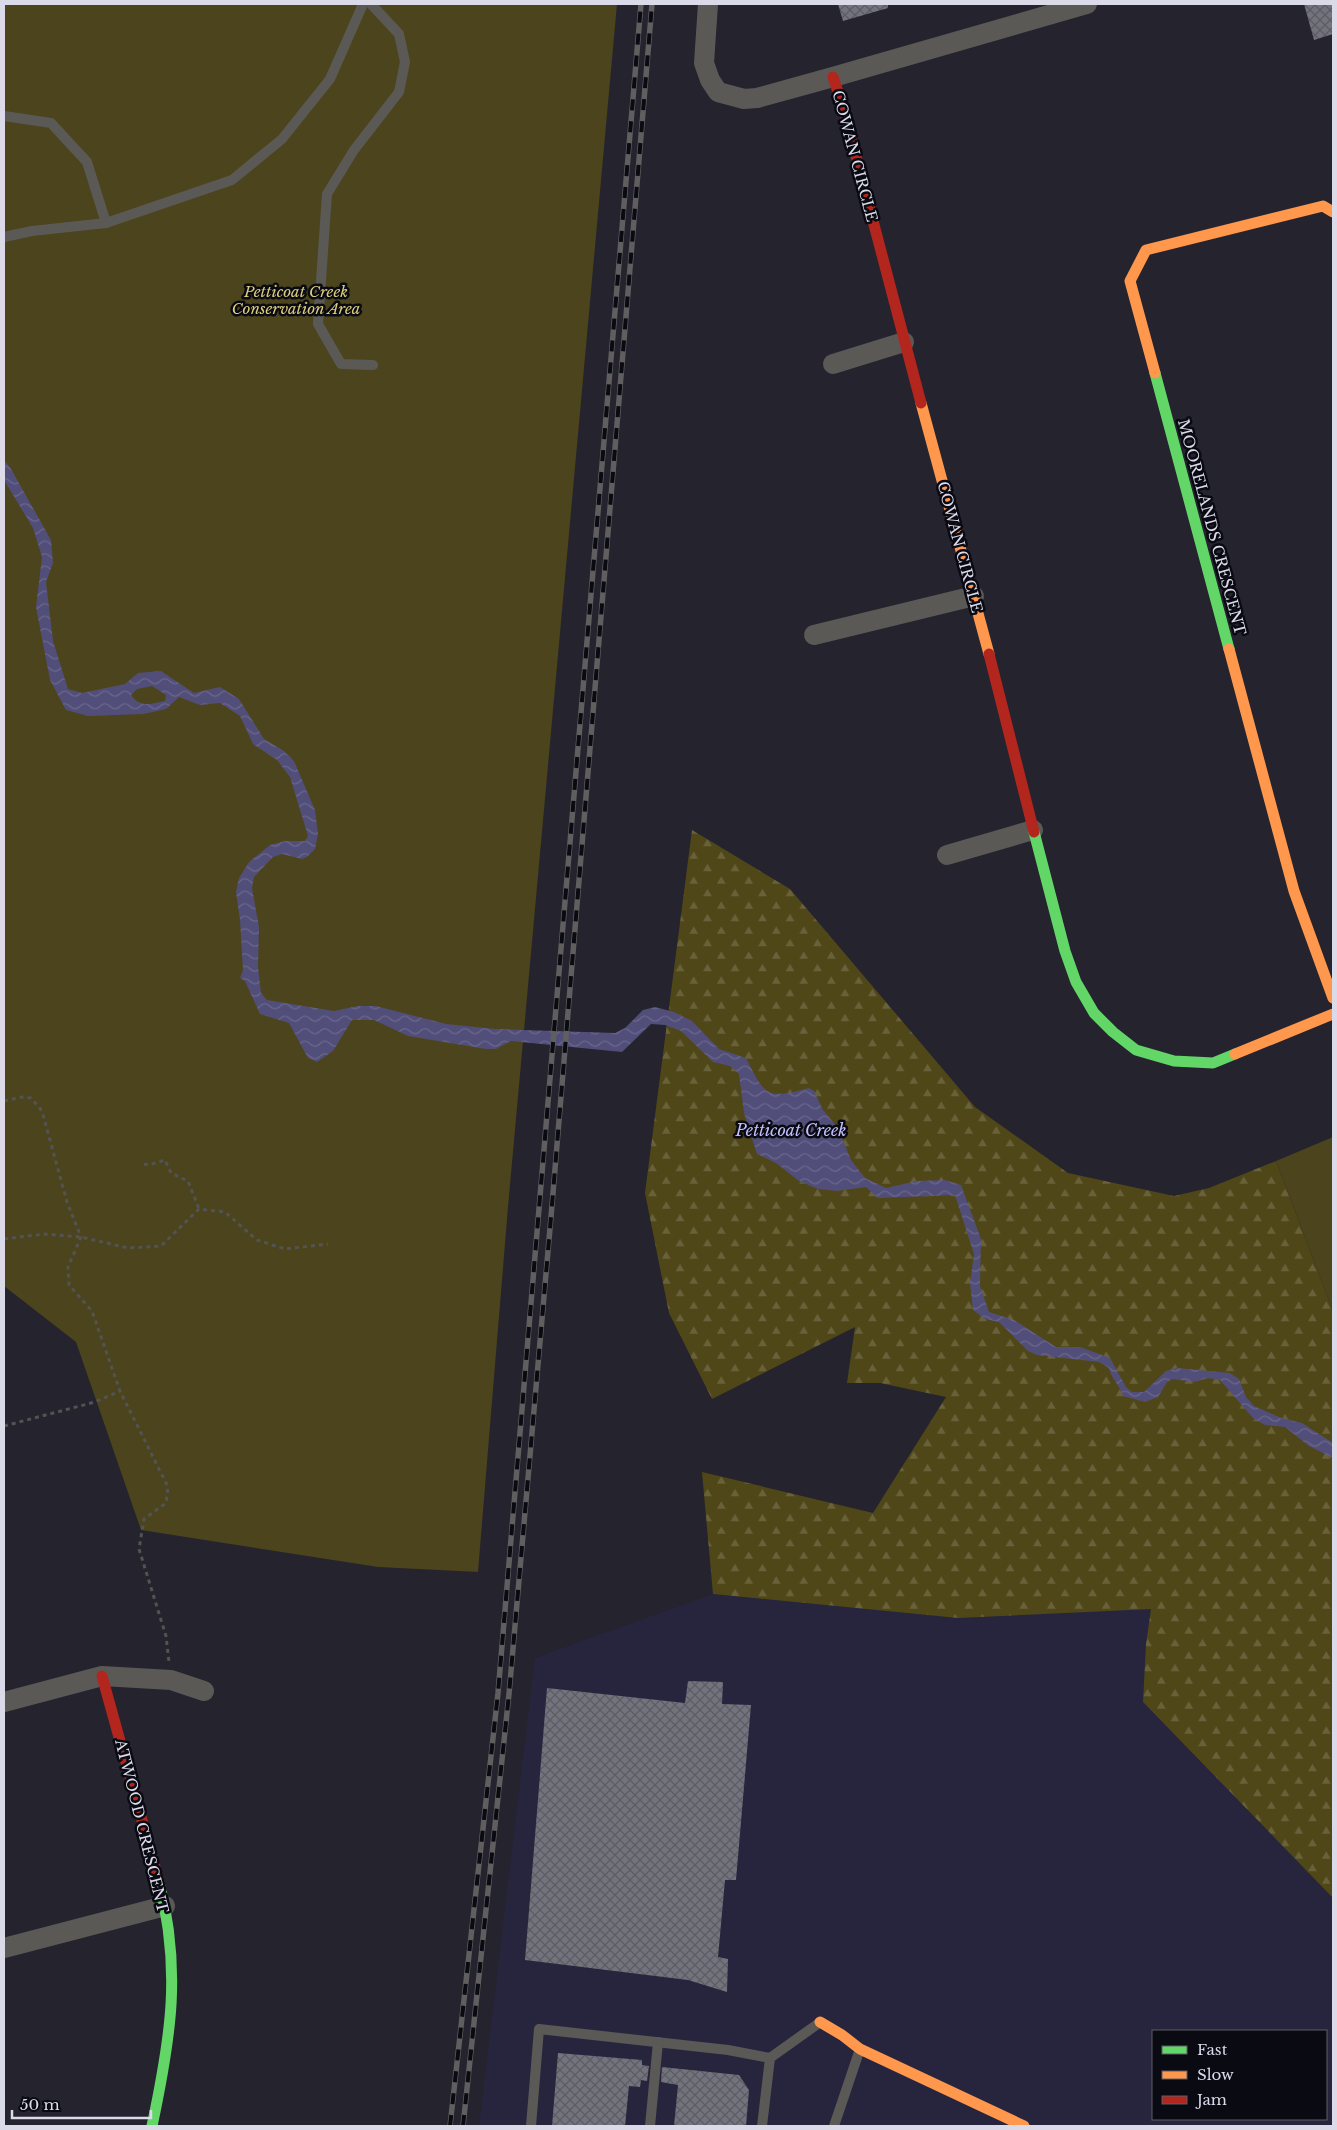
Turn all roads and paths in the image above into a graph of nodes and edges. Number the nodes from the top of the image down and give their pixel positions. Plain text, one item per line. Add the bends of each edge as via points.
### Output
1 (364, 4) edge
2 (371, 4) edge
3 (708, 4) edge
4 (1087, 4) edge
5 (833, 77) junction
6 (4, 116) edge
7 (1333, 212) edge
8 (106, 223) junction
9 (4, 237) edge
10 (904, 342) junction
11 (833, 364) dead end
12 (373, 365) dead end
13 (974, 596) junction
14 (814, 635) dead end
15 (1034, 830) junction
16 (947, 855) dead end
17 (1333, 998) edge
18 (1333, 1014) edge
19 (4, 1101) edge
20 (144, 1164) dead end
21 (199, 1209) junction
22 (81, 1237) junction
23 (4, 1239) edge
24 (328, 1244) dead end
25 (120, 1391) junction
26 (4, 1426) edge
27 (102, 1676) junction
28 (171, 1680) junction
29 (204, 1691) dead end
30 (4, 1702) edge
31 (165, 1906) junction
32 (4, 1948) edge
33 (820, 2022) joint
34 (658, 2042) junction
35 (860, 2049) junction
36 (770, 2058) junction
37 (152, 2126) edge
38 (531, 2126) edge
39 (650, 2126) edge
40 (762, 2126) edge
41 (834, 2126) edge
42 (1024, 2126) edge

1 - 8 lane via 330,79 282,139 232,180
2 - 12 lane via 399,34 405,62 399,92 354,150 327,194 318,324 341,364
3 - 5 street via 704,63 718,92 744,99 757,98
4 - 5 street, COWAN CIRCLE
5 - 10 street, COWAN CIRCLE
6 - 8 lane via 50,123 87,162
7 - 17 street, MOORELANDS CRESCENT via 1323,206 1146,250 1130,281 1294,891
8 - 9 lane via 32,230
10 - 11 street
10 - 13 street, COWAN CIRCLE
13 - 14 street
13 - 15 street, COWAN CIRCLE
15 - 16 street
15 - 18 street, COWAN CIRCLE via 1076,982 1094,1012 1136,1050 1174,1061 1213,1063
19 - 22 path via 31,1098 42,1111 67,1202
20 - 21 path via 165,1160 171,1173 188,1181
21 - 22 path via 161,1246 128,1248
21 - 24 path via 225,1212 257,1240 286,1249
22 - 23 path via 45,1234
22 - 25 path via 68,1267 69,1285 92,1311
25 - 26 path via 95,1402
25 - 28 path via 168,1487 166,1503 144,1519 139,1548 166,1636
27 - 28 street
27 - 30 street
27 - 31 street, ATWOOD CRESCENT
28 - 29 street
31 - 32 street
31 - 37 street, ATWOOD CRESCENT via 173,1978 170,2038
33 - 35 street
33 - 36 lane
34 - 36 lane
34 - 38 lane via 539,2028
34 - 39 lane
35 - 41 lane
35 - 42 street
36 - 40 lane

